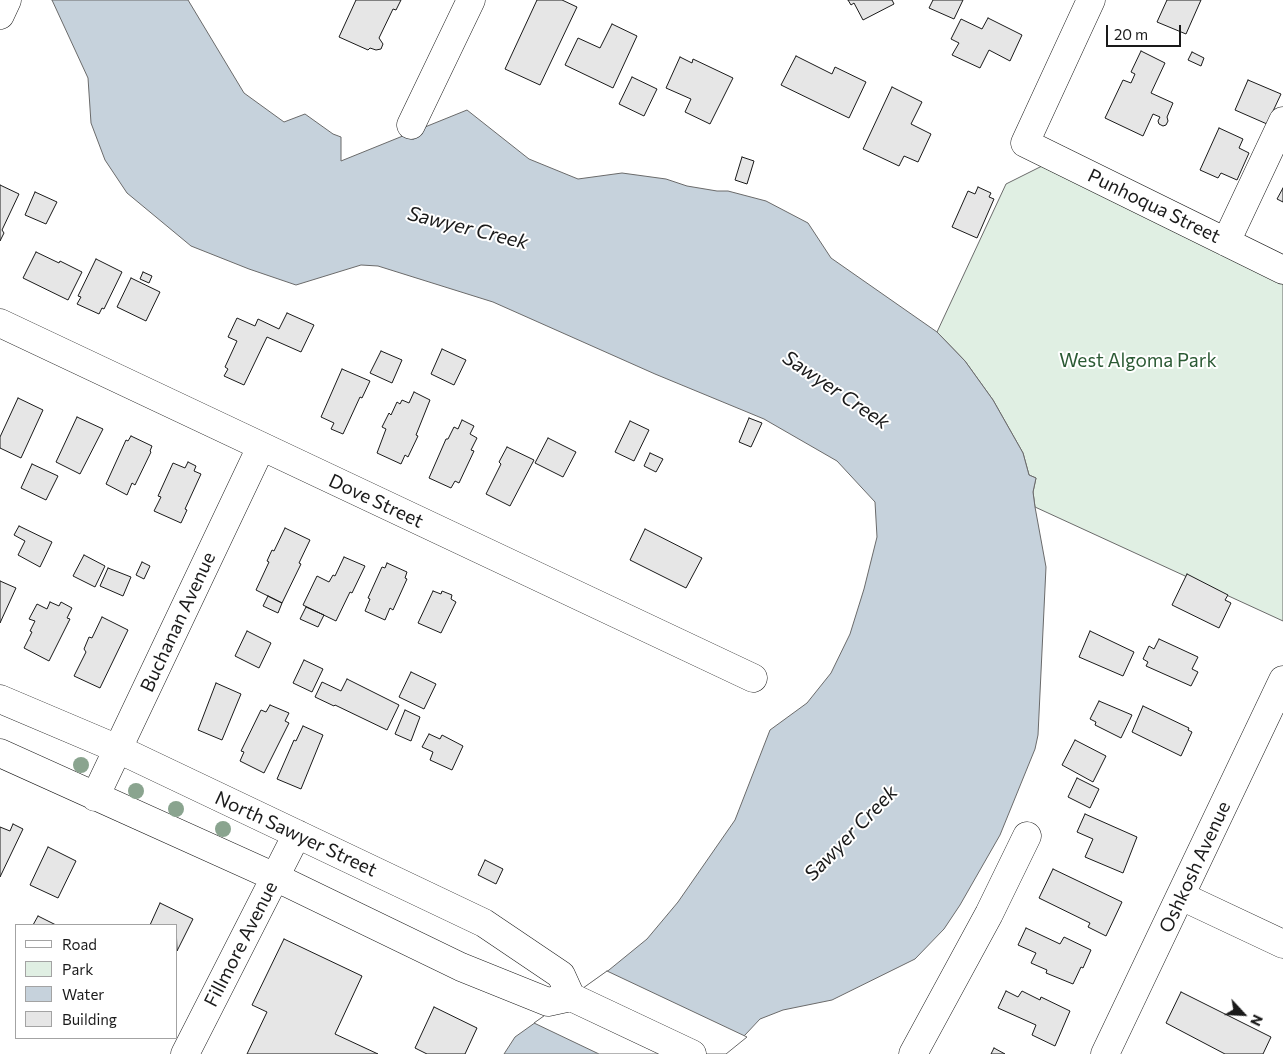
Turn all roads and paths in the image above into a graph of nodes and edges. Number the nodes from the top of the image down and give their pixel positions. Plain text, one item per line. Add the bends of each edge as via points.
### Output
1 (7, 0) edge
2 (471, 0) edge
3 (1091, 0) edge
4 (0, 15) edge
5 (1283, 120) edge
6 (411, 125) dead end
7 (1226, 242) junction
8 (1283, 270) edge
9 (0, 323) edge
10 (261, 447) junction
11 (753, 678) dead end
12 (1283, 680) edge
13 (0, 699) edge
14 (118, 749) junction
15 (0, 753) edge
16 (95, 797) junction
17 (297, 834) junction
18 (1027, 836) dead end
19 (275, 878) junction
20 (1181, 896) junction
21 (1283, 944) edge
22 (571, 997) junction
23 (185, 1054) edge
24 (692, 1054) edge
25 (912, 1054) edge
26 (1106, 1054) edge

1 - 4 street
2 - 6 street
3 - 7 street, Punhoqua Street via 1024,143
5 - 7 street
7 - 8 street, Punhoqua Street
9 - 10 street, Dove Street
10 - 11 street, Dove Street
10 - 14 street, Buchanan Avenue
12 - 20 street, Oshkosh Avenue
13 - 14 street, North Sawyer Street
14 - 16 street, Buchanan Avenue
14 - 17 street, North Sawyer Street
15 - 16 street
16 - 19 street
17 - 19 street, Fillmore Avenue
17 - 22 street, North Sawyer Street via 484,923 561,975
18 - 25 street via 989,914
19 - 22 street via 518,990 548,1002
19 - 23 street, Fillmore Avenue
20 - 21 street
20 - 26 street, Oshkosh Avenue
22 - 24 street

